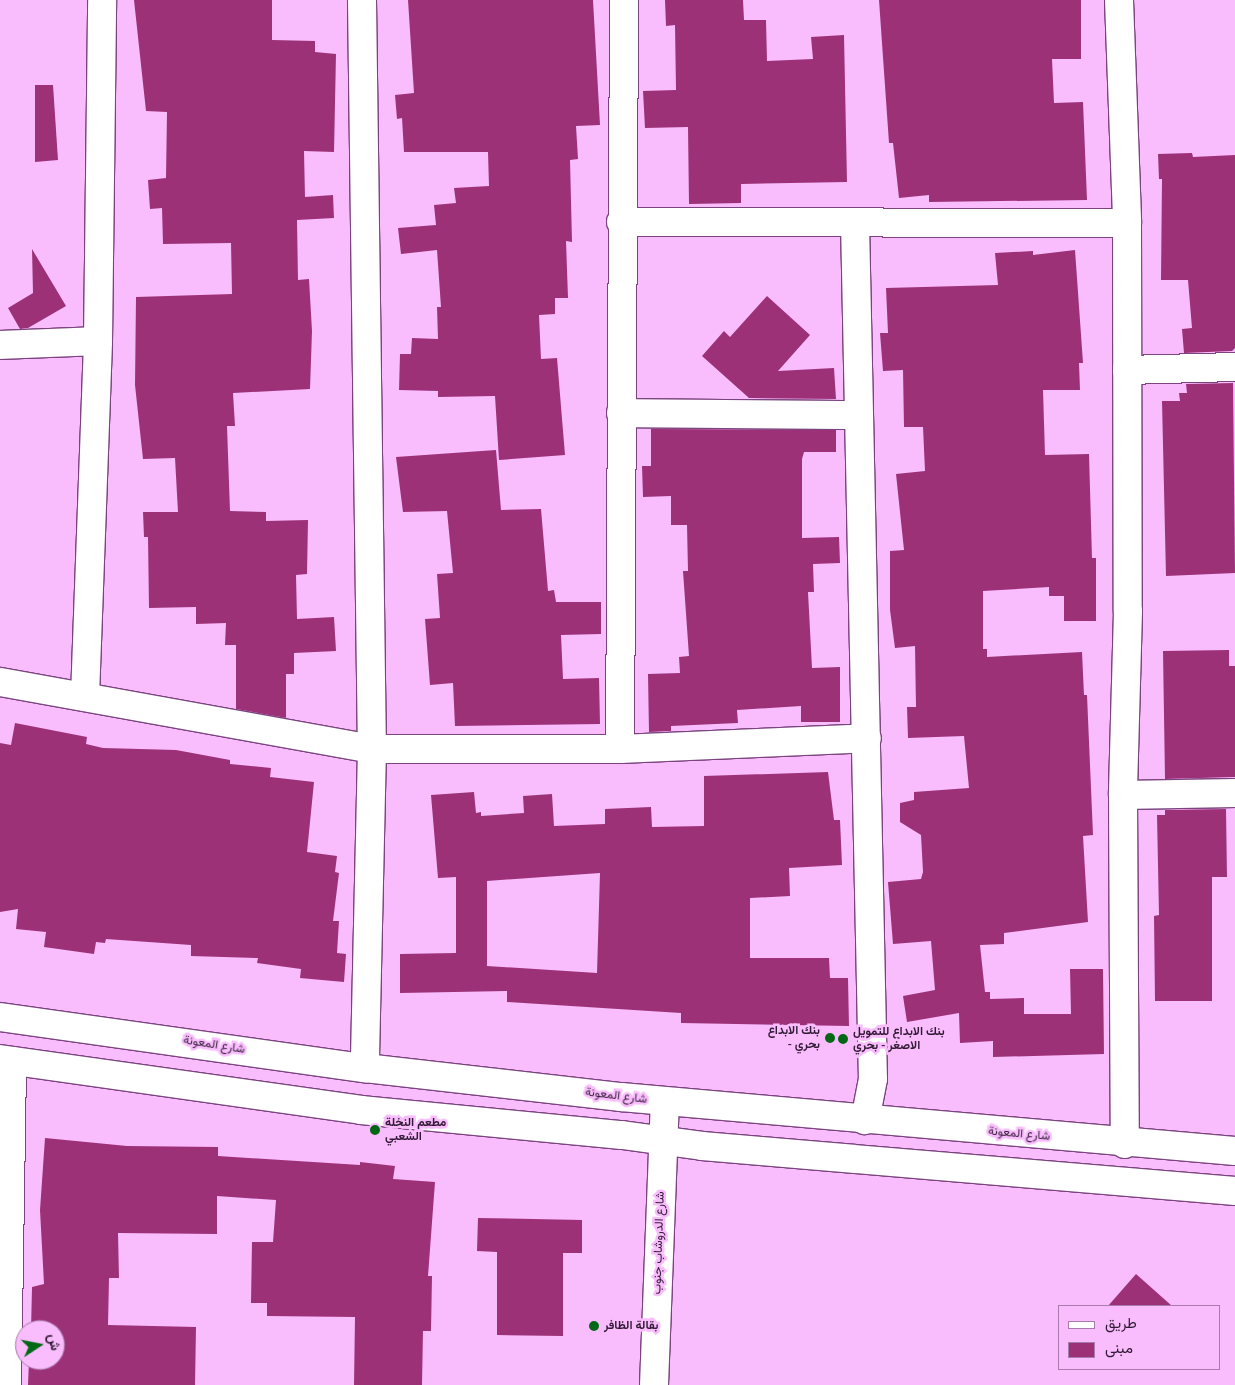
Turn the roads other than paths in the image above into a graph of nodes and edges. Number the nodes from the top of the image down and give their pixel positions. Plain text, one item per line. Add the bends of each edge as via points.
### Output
1 (102, 0) edge
2 (362, 0) edge
3 (624, 0) edge
4 (1119, 0) edge
5 (621, 222) junction
6 (855, 222) junction
7 (1127, 223) junction
8 (98, 341) junction
9 (0, 345) edge
10 (1235, 366) edge
11 (1127, 370) junction
12 (621, 413) junction
13 (857, 415) junction
14 (0, 682) edge
15 (85, 697) junction
16 (867, 738) junction
17 (372, 749) junction
18 (620, 749) junction
19 (1235, 793) edge
20 (1124, 795) junction
21 (0, 1017) edge
22 (6, 1060) edge
23 (364, 1068) junction
24 (665, 1102) junction
25 (864, 1120) junction
26 (662, 1139) junction
27 (1125, 1144) junction
28 (1235, 1151) edge
29 (1235, 1191) edge
30 (7, 1385) edge
31 (654, 1385) edge

1 - 8 main road
2 - 17 main road
3 - 5 main road
4 - 7 main road
5 - 6 main road
5 - 12 main road
6 - 7 main road
6 - 13 main road
7 - 11 main road
8 - 9 main road
8 - 15 main road
10 - 11 main road
11 - 20 main road via 1128,611
12 - 13 main road
12 - 18 main road
13 - 16 main road
14 - 15 main road
15 - 17 main road
16 - 18 main road
16 - 25 main road via 873,1079
17 - 18 main road
17 - 23 main road
19 - 20 main road
20 - 27 main road
21 - 23 main road, شارع المعونة
22 - 26 main road via 361,1110
22 - 30 main road
23 - 24 main road, شارع المعونة
24 - 25 main road, شارع المعونة
24 - 26 main road, شارع الدروشاب جنوب
25 - 27 main road, شارع المعونة
26 - 29 main road via 702,1146
26 - 31 main road, شارع الدروشاب جنوب
27 - 28 main road, شارع المعونة

